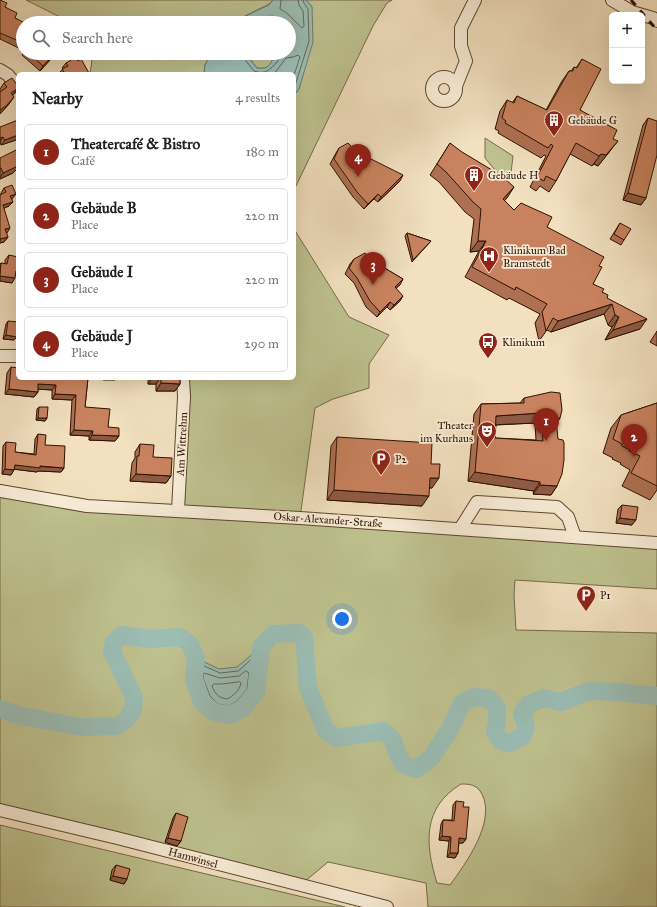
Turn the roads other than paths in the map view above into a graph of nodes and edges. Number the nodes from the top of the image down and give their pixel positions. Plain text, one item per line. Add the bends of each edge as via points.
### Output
1 (475, 0) edge
2 (612, 0) edge
3 (657, 21) edge
4 (0, 70) edge
5 (16, 85) edge
6 (456, 86) dead end
7 (0, 356) edge
8 (16, 356) edge
9 (183, 380) edge
10 (0, 491) edge
11 (178, 510) junction
12 (460, 529) junction
13 (575, 537) junction
14 (657, 543) edge
15 (0, 810) edge
16 (387, 907) edge

1 - 6 street via 461,28 461,46 466,62
2 - 3 street via 632,12
4 - 5 street
7 - 8 street
9 - 11 street, Am Wittrehm
10 - 11 street, Oskar-Alexander-Straße via 87,506
11 - 12 street, Oskar-Alexander-Straße
12 - 13 street, Oskar-Alexander-Straße
12 - 13 street via 477,502 550,506 557,507 568,517
13 - 14 street, Oskar-Alexander-Straße
15 - 16 street, Hamwinsel

